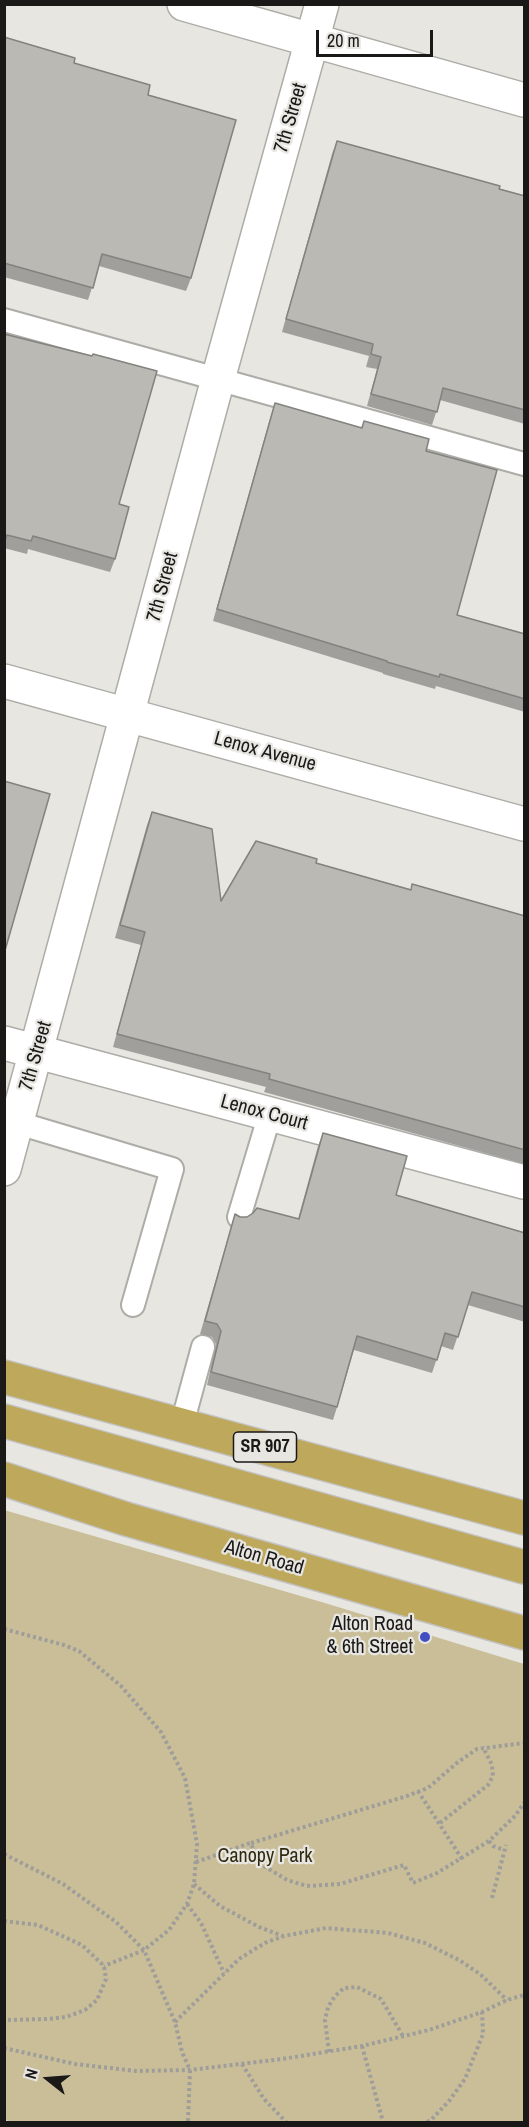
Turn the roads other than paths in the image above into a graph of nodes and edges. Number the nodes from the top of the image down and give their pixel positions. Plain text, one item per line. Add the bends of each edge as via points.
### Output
1 (184, 4) edge
2 (322, 4) edge
3 (313, 40) junction
4 (525, 100) edge
5 (4, 320) edge
6 (218, 379) junction
7 (525, 464) edge
8 (4, 681) edge
9 (129, 715) junction
10 (525, 824) edge
11 (4, 1043) edge
12 (38, 1053) junction
13 (270, 1114) junction
14 (18, 1123) junction
15 (4, 1170) edge
16 (525, 1182) edge
17 (240, 1218) edge
18 (133, 1305) dead end
19 (203, 1347) dead end
20 (4, 1377) edge
21 (4, 1421) edge
22 (182, 1424) junction
23 (4, 1479) edge
24 (525, 1518) edge
25 (525, 1567) edge
26 (525, 1633) edge

1 - 3 street
2 - 3 street, 7th Street
3 - 4 street
3 - 6 street, 7th Street
5 - 6 lane
6 - 7 lane
6 - 9 street, 7th Street
8 - 9 street, Lenox Avenue
9 - 10 street, Lenox Avenue
9 - 12 street, 7th Street
11 - 12 street, Lenox Court
12 - 13 street, Lenox Court
12 - 14 street, 7th Street
13 - 16 street, Lenox Court
13 - 17 lane
14 - 15 street, 7th Street
14 - 18 lane via 172,1169
19 - 22 lane
20 - 22 highway, SR 907
21 - 25 highway
22 - 24 highway, SR 907
23 - 26 highway, Alton Road via 126,1519

